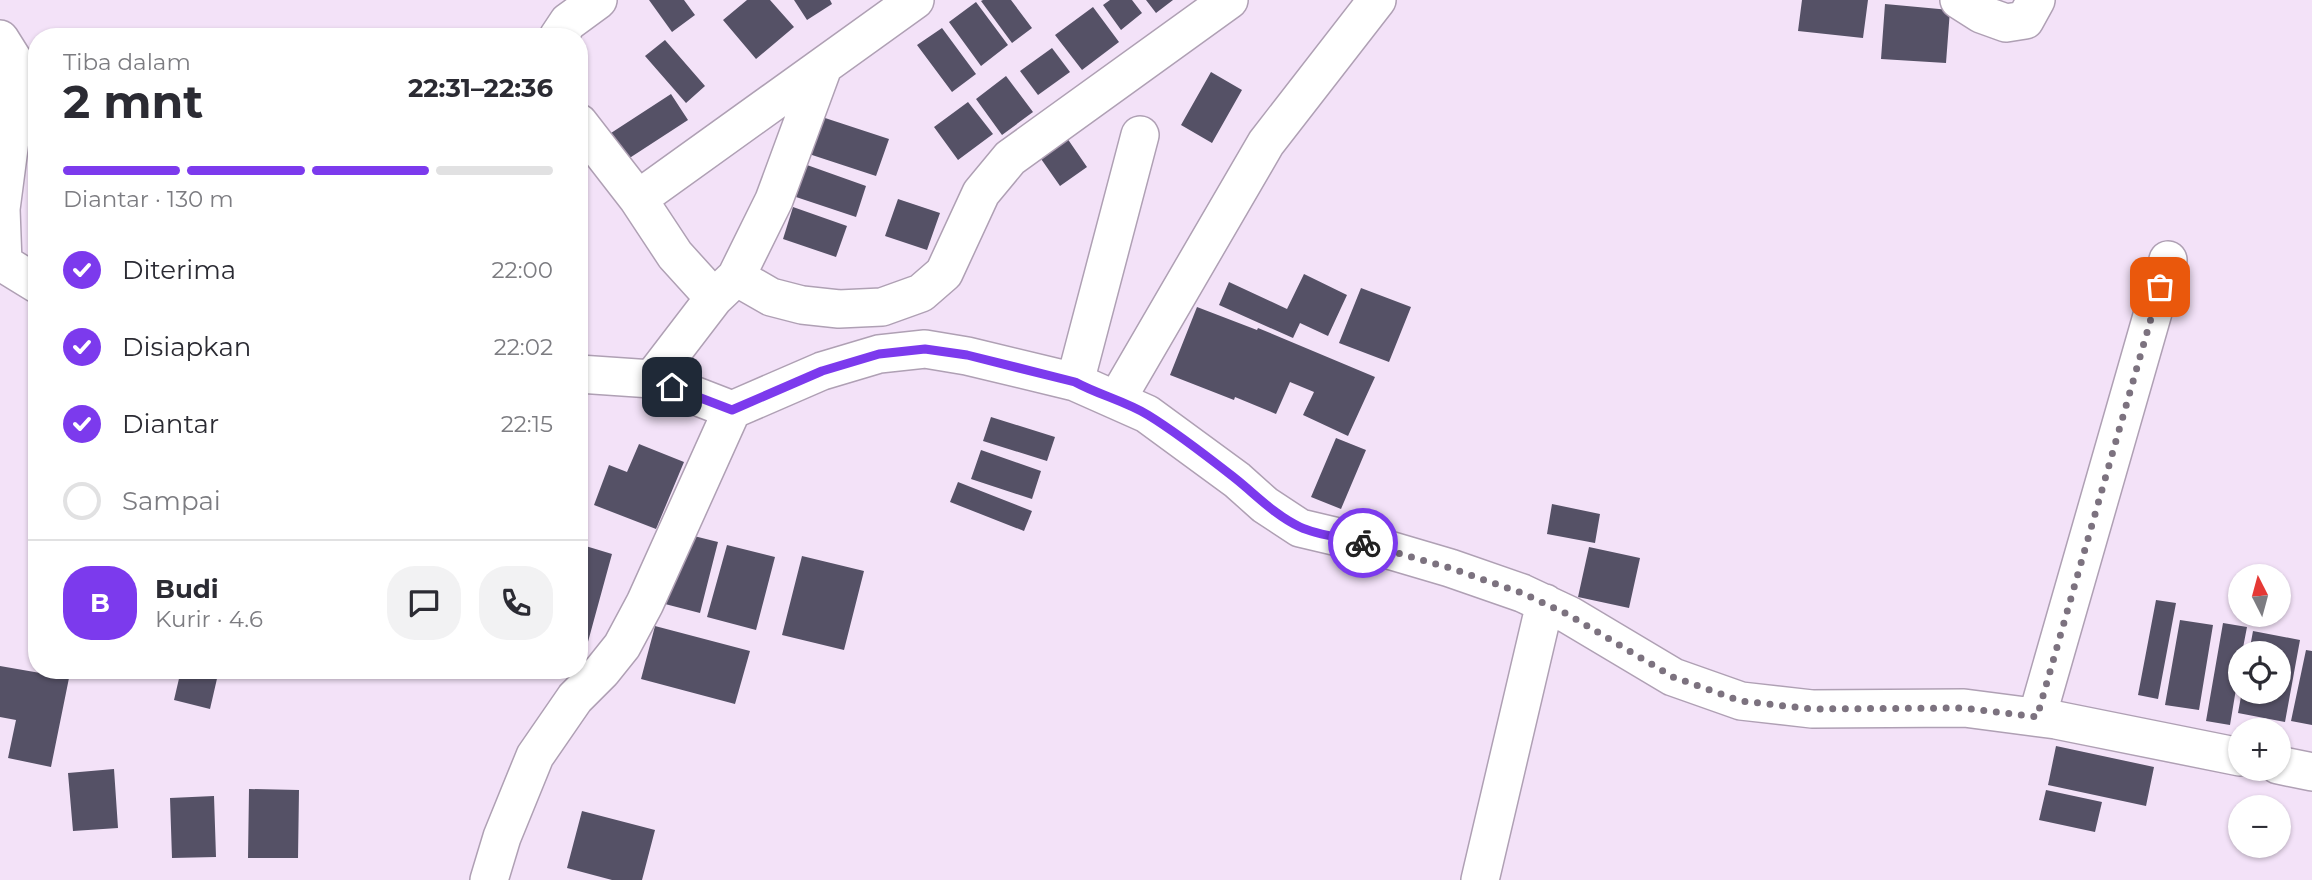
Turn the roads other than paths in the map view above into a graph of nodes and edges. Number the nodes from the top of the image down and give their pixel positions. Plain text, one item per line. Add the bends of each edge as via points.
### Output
1 (598, 0) edge
2 (915, 0) edge
3 (1377, 0) edge
4 (1959, 0) edge
5 (2036, 0) edge
6 (1226, 1) edge
7 (564, 28) edge
8 (0, 39) edge
9 (824, 67) junction
10 (588, 135) edge
11 (1140, 135) dead end
12 (638, 199) junction
13 (2168, 260) dead end
14 (28, 278) edge
15 (725, 287) junction
16 (588, 375) edge
17 (652, 379) junction
18 (1075, 382) junction
19 (1117, 399) junction
20 (732, 410) junction
21 (1545, 603) junction
22 (2037, 717) junction
23 (2228, 754) edge
24 (2291, 768) edge
25 (2312, 772) edge
26 (489, 880) edge
27 (1480, 880) edge

1 - 7 street
2 - 9 street
3 - 19 street via 1266,143
4 - 5 street via 2006,23 2025,20
6 - 15 street via 1010,158 981,193 944,273 921,293 882,307 839,309
8 - 14 street via 17,66 1,209 3,263
9 - 12 street
9 - 15 street via 774,200
10 - 12 street
11 - 18 street
12 - 15 street via 675,255
13 - 22 street
15 - 17 street
16 - 17 street
17 - 20 street
18 - 19 street
18 - 20 street via 925,349 879,354 822,371
19 - 21 street via 1185,440 1300,528 1450,568
20 - 26 street via 622,646 575,698 535,756
21 - 22 street via 1673,677 1741,701 1812,709 1964,708
21 - 27 street
22 - 23 street
24 - 25 street

